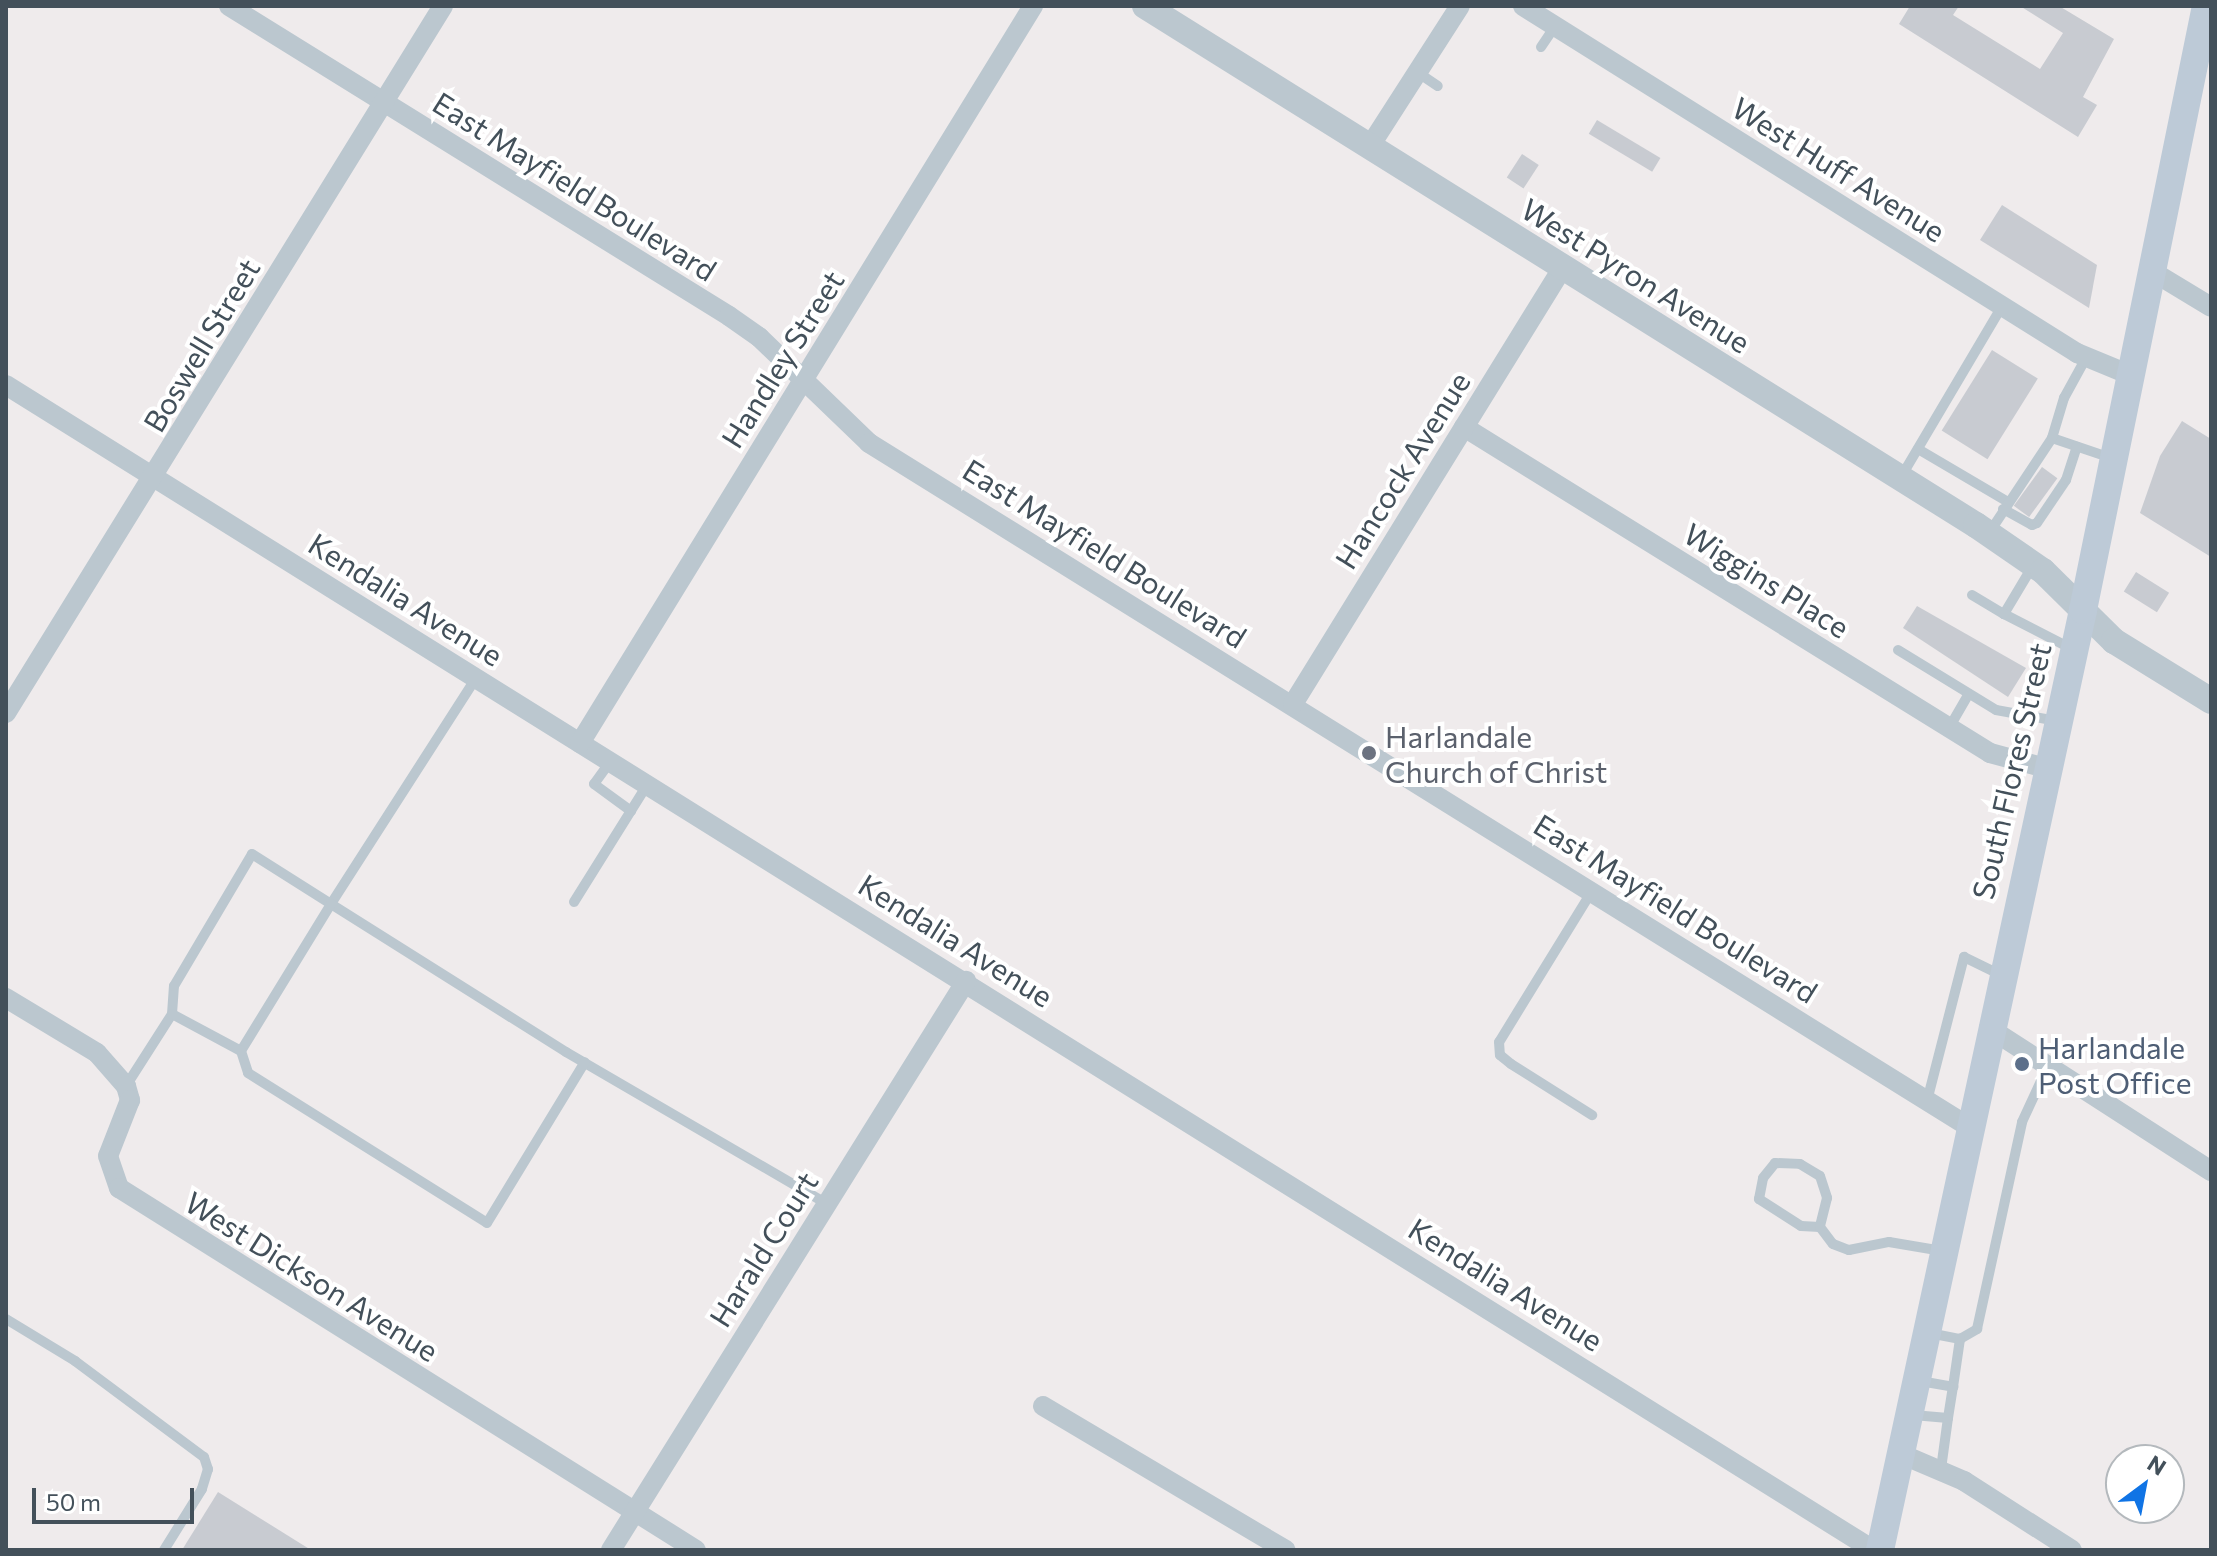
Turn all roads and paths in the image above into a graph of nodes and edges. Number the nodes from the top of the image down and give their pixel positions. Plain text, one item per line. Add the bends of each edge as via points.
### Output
1 (229, 6) edge
2 (443, 6) edge
3 (1033, 6) edge
4 (1145, 6) edge
5 (1460, 6) edge
6 (1523, 6) edge
7 (2204, 14) edge
8 (1555, 26) junction
9 (1541, 47) dead end
10 (1417, 72) junction
11 (1438, 86) dead end
12 (383, 103) junction
13 (1370, 146) junction
14 (1563, 267) junction
15 (2150, 270) junction
16 (2002, 306) junction
17 (2211, 307) edge
18 (2086, 358) junction
19 (2128, 374) junction
20 (803, 383) junction
21 (6, 385) edge
22 (1464, 427) junction
23 (2052, 438) junction
24 (2077, 447) junction
25 (1918, 449) junction
26 (2111, 458) junction
27 (155, 478) junction
28 (1900, 478) junction
29 (2006, 506) junction
30 (1988, 534) junction
31 (2033, 565) junction
32 (1972, 595) dead end
33 (2083, 610) junction
34 (2004, 614) junction
35 (2073, 649) junction
36 (1898, 650) dead end
37 (476, 678) junction
38 (1969, 694) junction
39 (2211, 701) edge
40 (1293, 704) junction
41 (6, 713) edge
42 (2057, 721) junction
43 (1949, 728) junction
44 (580, 743) junction
45 (610, 762) junction
46 (2046, 768) junction
47 (647, 784) junction
48 (631, 811) junction
49 (1592, 891) junction
50 (574, 902) dead end
51 (331, 904) junction
52 (2001, 975) junction
53 (966, 981) junction
54 (6, 998) edge
55 (172, 1014) junction
56 (1989, 1028) junction
57 (241, 1051) junction
58 (585, 1062) junction
59 (2048, 1066) junction
60 (126, 1086) junction
61 (1927, 1101) junction
62 (1592, 1115) dead end
63 (1969, 1127) junction
64 (2211, 1171) edge
65 (827, 1204) junction
66 (1820, 1227) junction
67 (1944, 1252) junction
68 (6, 1319) edge
69 (1927, 1333) junction
70 (1960, 1339) junction
71 (1917, 1380) junction
72 (1953, 1387) junction
73 (1043, 1406) dead end
74 (1910, 1414) junction
75 (1948, 1418) junction
76 (1901, 1454) junction
77 (1941, 1469) junction
78 (633, 1511) junction
79 (164, 1550) edge
80 (611, 1550) edge
81 (696, 1550) edge
82 (1286, 1550) edge
83 (1873, 1550) edge
84 (1880, 1550) edge
85 (2072, 1550) edge

1 - 12 street, East Mayfield Boulevard
2 - 12 street, Boswell Street
3 - 20 street, Handley Street
4 - 13 street, West Pyron Avenue
5 - 10 street
6 - 8 street, West Huff Avenue
7 - 15 main road, South Flores Street
8 - 9 lane
8 - 16 street, West Huff Avenue
10 - 11 lane
10 - 13 street
12 - 20 street, East Mayfield Boulevard via 729,316 759,337
12 - 27 street, Boswell Street
13 - 14 street, West Pyron Avenue
14 - 22 street, Hancock Avenue
14 - 28 street, West Pyron Avenue
15 - 17 street
15 - 19 main road, South Flores Street
16 - 18 street, West Huff Avenue
16 - 25 lane
18 - 19 street, West Huff Avenue
18 - 23 lane via 2064,398
19 - 26 main road, South Flores Street
20 - 40 street, East Mayfield Boulevard via 869,443
20 - 44 street, Handley Street
21 - 27 street, Kendalia Avenue
22 - 40 street, Hancock Avenue
22 - 43 street, Wiggins Place
23 - 24 lane
23 - 29 lane
24 - 26 lane
24 - 29 lane via 2066,480 2037,523 2032,525
25 - 28 lane
25 - 29 lane
26 - 33 main road, South Flores Street
27 - 37 street, Kendalia Avenue
27 - 41 street, Boswell Street
28 - 30 street, West Pyron Avenue
29 - 30 lane
30 - 31 street, West Pyron Avenue
31 - 33 street, West Pyron Avenue
31 - 34 lane
32 - 34 lane
33 - 35 main road, South Flores Street
33 - 39 street, West Pyron Avenue via 2114,641
34 - 35 lane
35 - 42 main road, South Flores Street
36 - 38 lane
37 - 44 street, Kendalia Avenue
37 - 51 lane
38 - 42 lane via 1996,710
38 - 43 lane
40 - 49 street, East Mayfield Boulevard
42 - 46 main road, South Flores Street
43 - 46 street, Wiggins Place via 1990,753
44 - 45 street, Kendalia Avenue
45 - 47 street, Kendalia Avenue
45 - 48 lane via 594,784
46 - 52 main road, South Flores Street
47 - 48 lane
47 - 53 street, Kendalia Avenue
48 - 50 lane
49 - 61 street, East Mayfield Boulevard
49 - 62 lane via 1499,1042 1500,1055 1511,1064
51 - 55 lane via 252,854 174,986
51 - 57 lane
51 - 58 lane
52 - 56 main road, South Flores Street
52 - 61 lane via 1964,957
53 - 65 street, Harald Court
53 - 83 street, Kendalia Avenue
54 - 60 street via 97,1053
55 - 57 lane
55 - 60 lane
56 - 59 street
56 - 63 main road, South Flores Street
57 - 58 lane via 248,1073 487,1223
58 - 65 lane
59 - 64 street
59 - 70 lane via 2022,1122 1977,1329
60 - 78 street, West Dickson Avenue via 130,1100 108,1156 119,1188
61 - 63 street, East Mayfield Boulevard
63 - 67 main road, South Flores Street
65 - 78 street, Harald Court
66 - 66 lane via 1827,1198 1820,1176 1800,1164 1775,1163 1763,1178 1759,1199 1801,1226
66 - 67 lane via 1833,1244 1849,1250 1889,1242
67 - 69 main road, South Flores Street
68 - 79 lane via 75,1361 204,1457 208,1469 202,1489
69 - 70 lane
69 - 71 main road, South Flores Street
70 - 72 lane
71 - 72 lane
71 - 74 main road, South Flores Street
72 - 75 lane
73 - 82 street
74 - 75 lane
74 - 76 main road, South Flores Street
75 - 77 lane
76 - 77 street
76 - 84 main road, South Flores Street
77 - 85 street
78 - 80 street, Harald Court
78 - 81 street, West Dickson Avenue

